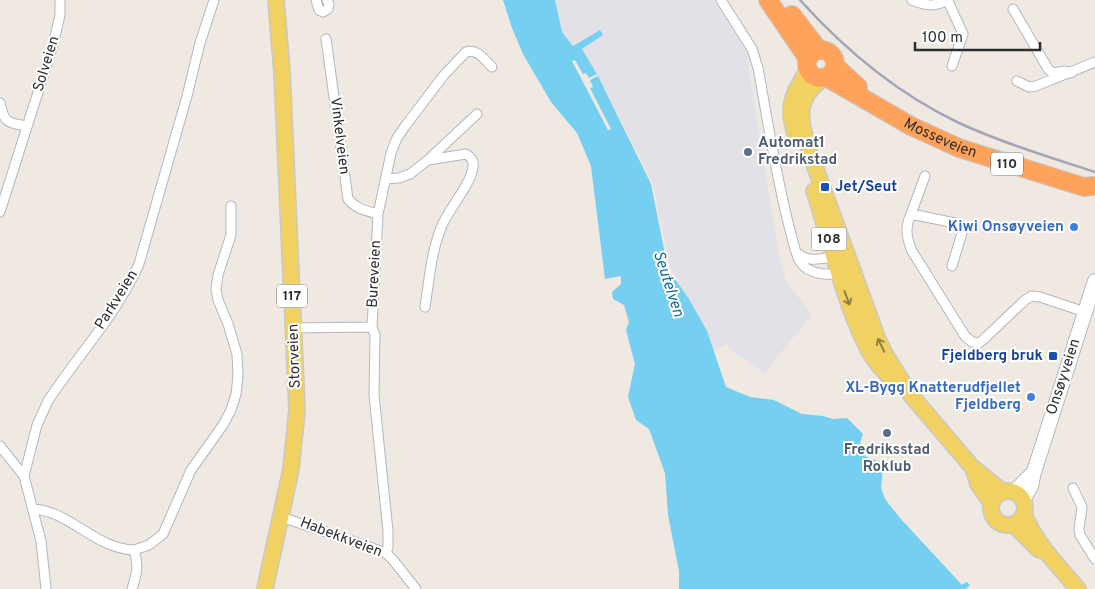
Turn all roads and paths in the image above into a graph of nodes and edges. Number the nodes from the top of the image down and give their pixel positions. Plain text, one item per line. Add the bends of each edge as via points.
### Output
1 (60, 0) edge
2 (214, 0) edge
3 (276, 0) edge
4 (316, 0) edge
5 (327, 0) edge
6 (721, 0) edge
7 (768, 0) edge
8 (781, 0) edge
9 (912, 0) edge
10 (948, 0) edge
11 (1013, 9) dead end
12 (326, 39) dead end
13 (1095, 62) edge
14 (952, 66) dead end
15 (492, 67) dead end
16 (820, 67) junction
17 (1071, 73) junction
18 (1017, 81) dead end
19 (0, 103) edge
20 (477, 114) dead end
21 (27, 126) junction
22 (428, 160) junction
23 (925, 176) dead end
24 (387, 179) junction
25 (1094, 186) edge
26 (231, 206) dead end
27 (0, 212) edge
28 (378, 214) junction
29 (911, 214) junction
30 (797, 253) junction
31 (834, 258) junction
32 (850, 261) junction
33 (952, 266) dead end
34 (839, 274) junction
35 (1095, 281) edge
36 (425, 307) dead end
37 (1085, 312) junction
38 (372, 327) junction
39 (294, 328) junction
40 (910, 394) junction
41 (0, 446) edge
42 (972, 467) junction
43 (24, 476) junction
44 (1073, 488) dead end
45 (1016, 499) junction
46 (992, 504) junction
47 (34, 509) junction
48 (281, 517) junction
49 (1013, 524) junction
50 (134, 550) junction
51 (386, 554) junction
52 (1051, 558) junction
53 (1095, 559) edge
54 (46, 589) edge
55 (132, 589) edge
56 (265, 589) edge
57 (416, 589) edge
58 (1078, 589) edge

1 - 21 street, Solveien via 53,45
2 - 43 street, Parkveien via 139,264 119,301 42,413
3 - 39 main road, Storveien / 117
4 - 5 street via 323,12 328,9
6 - 30 street via 752,49 758,68 786,214
7 - 16 highway, Mosseveien / 110
8 - 16 highway, Mosseveien / 110
9 - 10 street via 925,6
10 - 14 street via 963,34
11 - 17 street via 1052,73
12 - 28 street, Vinkelveien via 348,199 352,205
13 - 17 street
15 - 24 street, Bureveien via 476,52 470,51 450,68 397,138
16 - 25 highway, Mosseveien / 110 via 911,126 959,148 1084,187
16 - 31 main road, 108 via 795,89 790,111
16 - 32 main road, 108 via 803,102 802,125
17 - 18 street via 1036,86 1029,87
19 - 21 street via 6,120
20 - 22 street
21 - 27 street, Solveien
22 - 24 street via 410,174
22 - 36 street via 466,154 471,157 473,166 441,227
23 - 29 street
24 - 28 street, Bureveien
26 - 50 street via 231,234 216,289 237,354 236,394 223,426 191,470 163,534 149,545
28 - 38 street, Bureveien
29 - 33 street via 962,227
29 - 37 street via 906,224 912,251 965,336 972,342 984,339 1032,296
30 - 31 street via 813,261
30 - 34 street via 806,268 827,275
31 - 32 street
31 - 34 main road, 108
32 - 34 street
40 -> 32 main road, 108 via 877,337
34 -> 40 main road, 108 via 866,347 882,370
35 - 37 street, Onsøyveien
37 - 45 street, Onsøyveien via 1031,486
38 - 39 street
38 - 51 street, Bureveien via 375,336 374,394 388,531
39 - 48 main road, Storveien / 117 via 296,418 291,469
40 - 42 main road, 108
41 - 43 street
42 - 45 main road, 108
42 - 46 main road, 108 via 978,484
43 - 47 street
44 - 53 street via 1082,507 1080,535
45 - 46 main road via 994,498
45 - 49 main road via 1018,522
45 - 52 main road, 108
46 - 49 main road, 108 via 993,516 998,521
47 - 50 street via 44,510 75,525 114,548
47 - 54 street via 44,553
48 - 51 street, Habekkveien
48 - 56 main road, Storveien / 117
49 - 52 main road, 108
50 - 55 street via 138,570
51 - 57 street, Habekkveien
52 - 58 main road, 108

